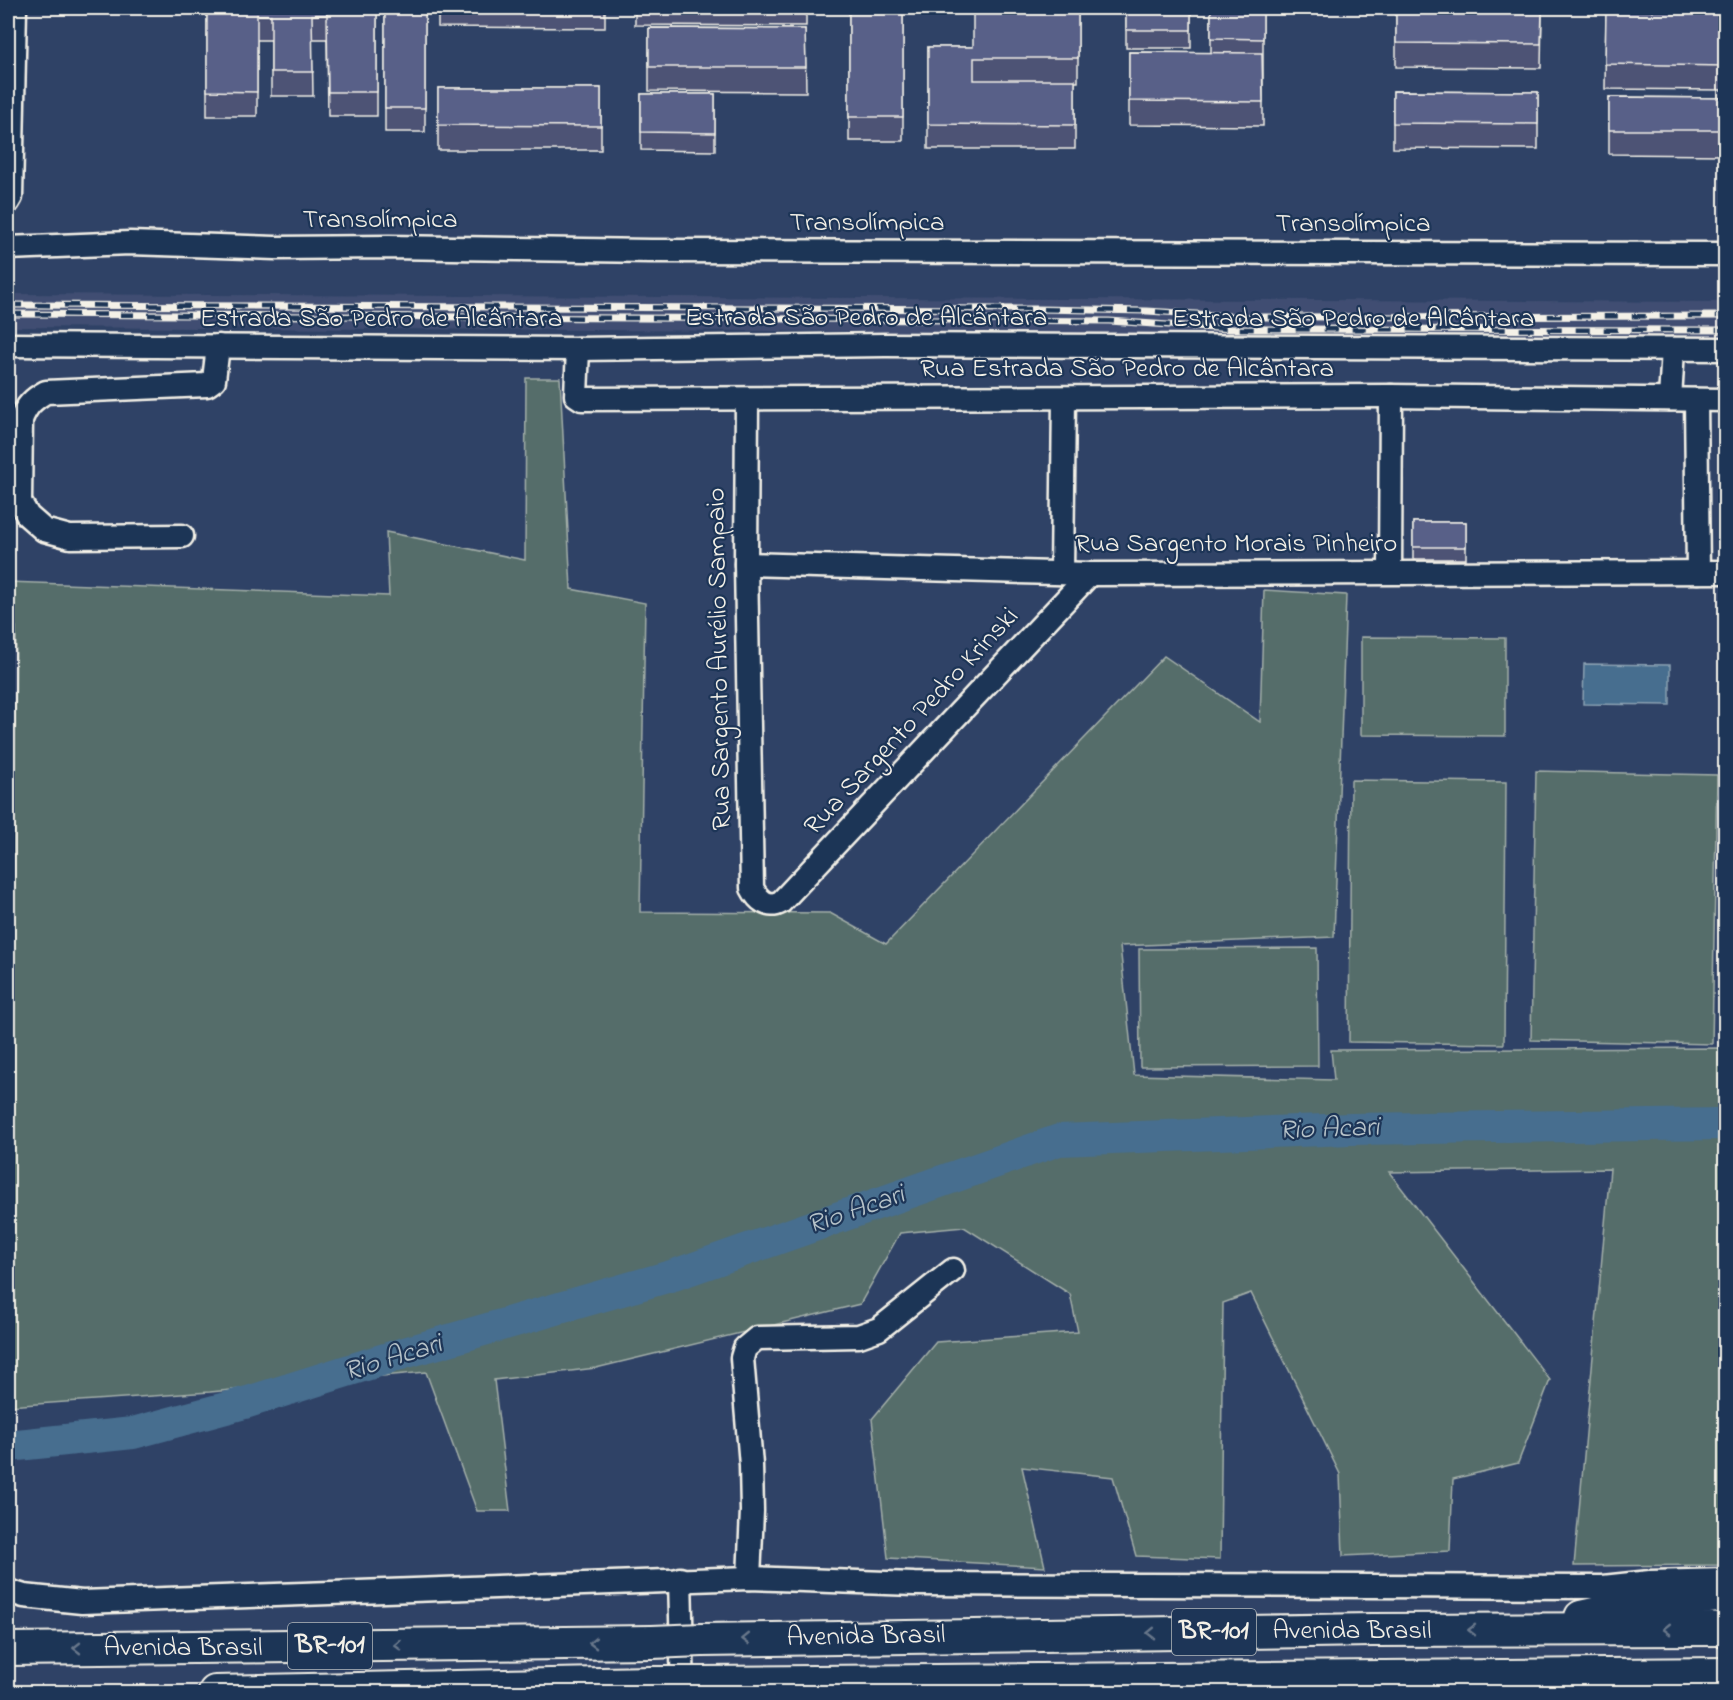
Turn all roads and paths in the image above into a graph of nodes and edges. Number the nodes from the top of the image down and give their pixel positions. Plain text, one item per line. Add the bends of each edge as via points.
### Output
1 (15, 8) edge
2 (8, 202) edge
3 (8, 248) edge
4 (1725, 254) edge
5 (8, 345) edge
6 (218, 346) junction
7 (578, 349) junction
8 (1674, 349) junction
9 (1725, 350) edge
10 (1391, 396) junction
11 (1064, 398) junction
12 (747, 399) junction
13 (1671, 399) junction
14 (1696, 400) junction
15 (1725, 400) edge
16 (182, 536) dead end
17 (746, 564) junction
18 (1390, 572) junction
19 (1698, 572) junction
20 (1725, 572) edge
21 (1062, 573) junction
22 (1090, 574) junction
23 (774, 905) joint
24 (953, 1270) dead end
25 (749, 1578) junction
26 (680, 1579) junction
27 (1725, 1580) edge
28 (8, 1590) edge
29 (1725, 1595) edge
30 (1725, 1629) edge
31 (1537, 1630) junction
32 (8, 1649) edge
33 (1725, 1674) edge
34 (692, 1688) edge
35 (214, 1692) edge

1 - 2 street
3 - 4 street, Transolímpica via 129,243 663,251
5 - 6 street, Estrada São Pedro de Alcântara
6 - 7 street, Estrada São Pedro de Alcântara
6 - 16 street via 214,381 207,385 46,392 30,404 21,420 20,502 28,516 44,530 70,537
7 - 8 street, Estrada São Pedro de Alcântara via 909,345
7 - 12 street, Rua Estrada São Pedro de Alcântara via 576,395 582,399
8 - 9 street, Estrada São Pedro de Alcântara
8 - 13 street
10 - 11 street, Rua Estrada São Pedro de Alcântara
10 - 13 street, Rua Estrada São Pedro de Alcântara
10 - 18 street
11 - 12 street, Rua Estrada São Pedro de Alcântara
11 - 21 street
12 - 17 street, Rua Sargento Aurélio Sampaio
13 - 14 street, Rua Estrada São Pedro de Alcântara
14 - 15 street, Rua Estrada São Pedro de Alcântara
14 - 19 street
17 - 21 street, Rua Sargento Morais Pinheiro
17 - 23 street, Rua Sargento Aurélio Sampaio via 752,888 756,897
18 - 19 street, Rua Sargento Morais Pinheiro
18 - 22 street, Rua Sargento Morais Pinheiro
19 - 20 street, Rua Sargento Morais Pinheiro
21 - 22 street, Rua Sargento Morais Pinheiro
22 - 23 street, Rua Sargento Pedro Krinski
24 - 25 street via 879,1329 859,1336 757,1338 745,1348 742,1358 752,1511
25 - 26 street
25 - 27 street via 914,1584 1603,1587
26 - 28 street via 93,1602 24,1596
26 - 34 street
29 - 31 highway via 1636,1605
30 -> 31 highway, Avenida Brasil / BR-101
31 -> 32 highway, Avenida Brasil / BR-101, bridge
33 - 34 highway, Avenida Brasil / BR-101
34 - 35 highway, Avenida Brasil / BR-101, bridge via 652,1683

